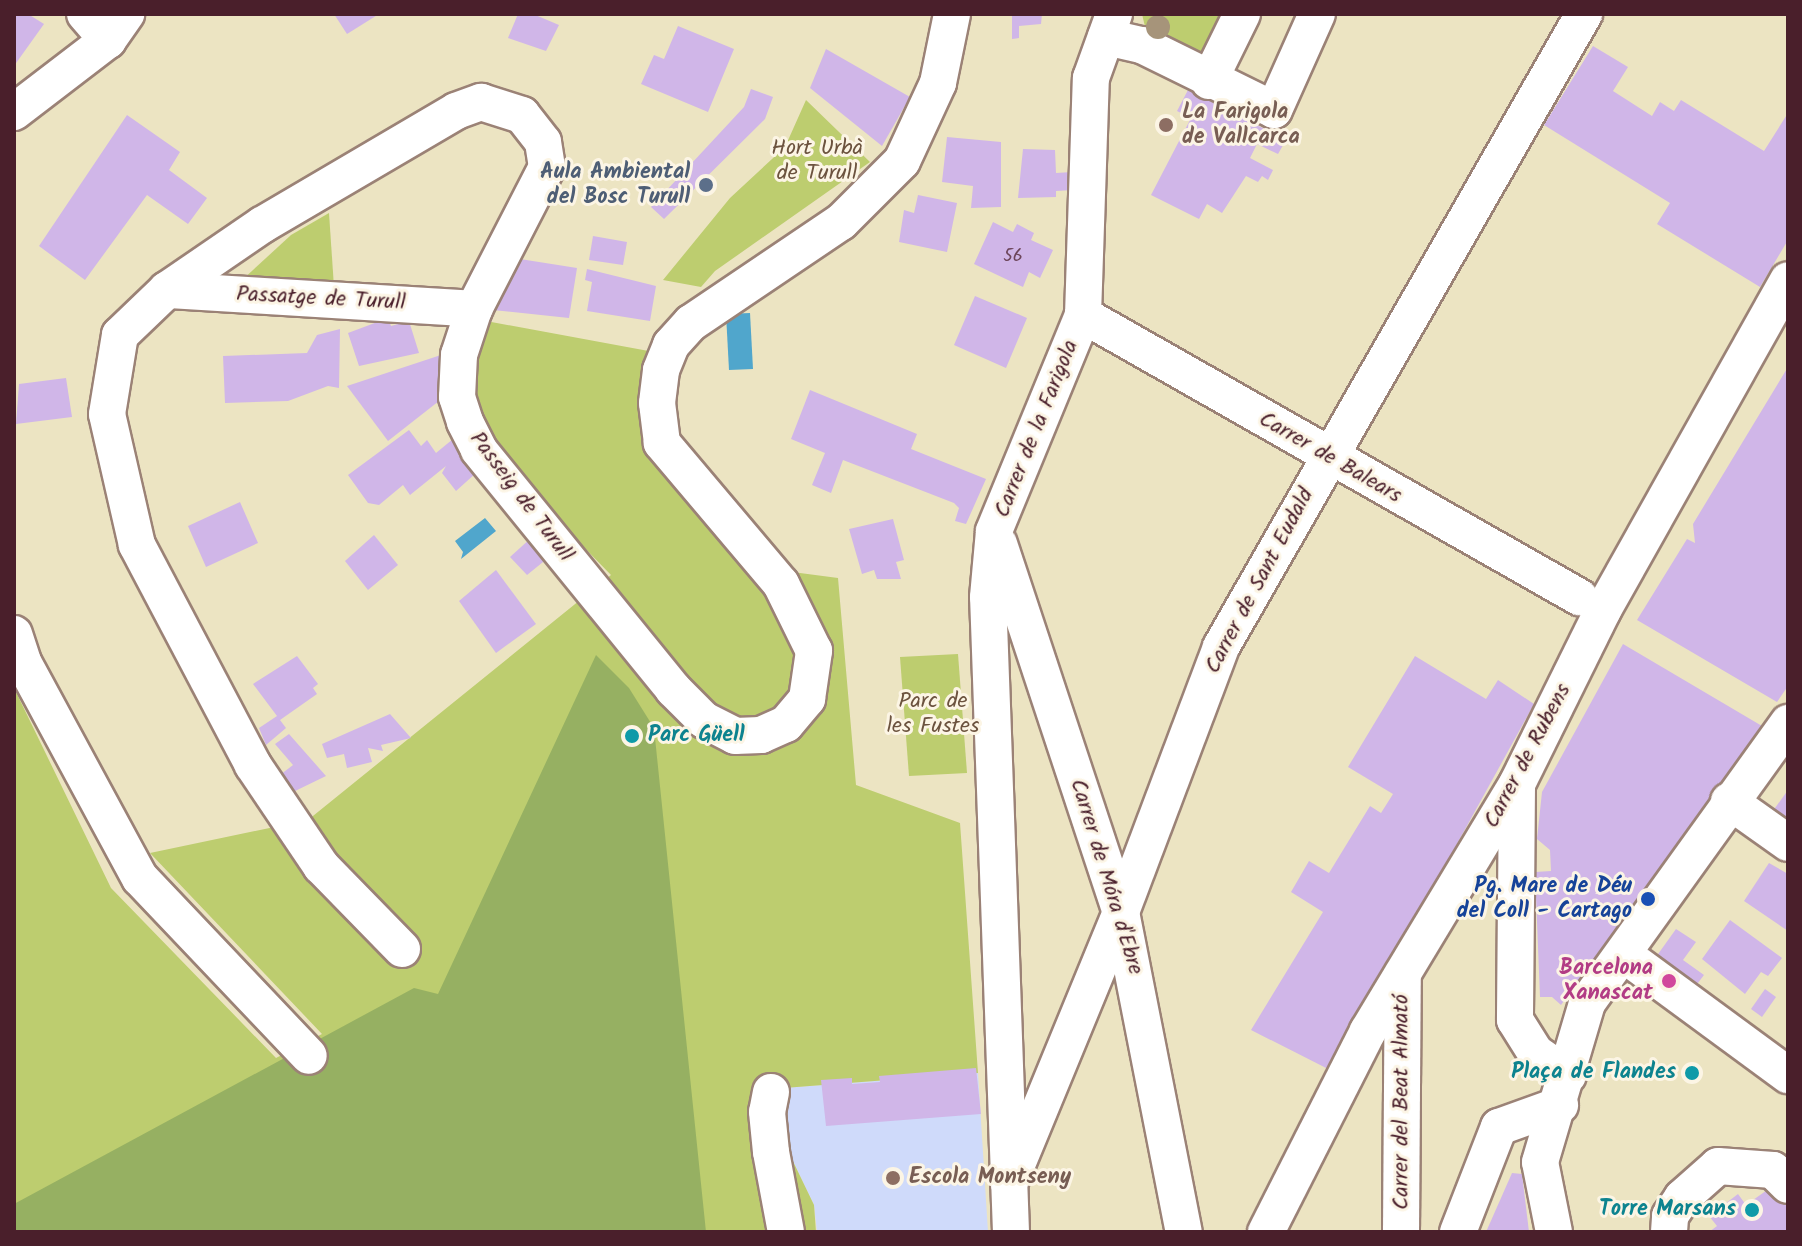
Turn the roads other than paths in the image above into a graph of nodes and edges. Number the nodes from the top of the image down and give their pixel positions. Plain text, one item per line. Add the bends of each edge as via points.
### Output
1 (85, 14) edge
2 (952, 14) edge
3 (1242, 14) edge
4 (1584, 14) edge
5 (1314, 20) edge
6 (1105, 22) edge
7 (117, 27) edge
8 (1209, 81) junction
9 (14, 112) edge
10 (1788, 280) edge
11 (167, 290) junction
12 (474, 309) junction
13 (1083, 315) junction
14 (1326, 457) junction
15 (994, 531) junction
16 (1579, 597) dead end
17 (14, 634) edge
18 (1788, 723) edge
19 (1517, 784) junction
20 (1729, 801) junction
21 (1788, 843) edge
22 (1121, 912) junction
23 (402, 949) dead end
24 (1638, 965) dead end
25 (1403, 973) junction
26 (309, 1056) dead end
27 (1788, 1075) edge
28 (1564, 1090) junction
29 (771, 1092) dead end
30 (1009, 1184) junction
31 (1788, 1185) edge
32 (786, 1232) edge
33 (1011, 1232) edge
34 (1184, 1232) edge
35 (1266, 1232) edge
36 (1401, 1232) edge
37 (1458, 1232) edge
38 (1554, 1232) edge
39 (1669, 1232) edge

1 - 7 street
2 - 12 street, Passeig de Turull via 938,83 902,161 841,222 691,323 671,345 661,370 657,403 662,443 781,584 814,651 807,699 786,724 761,735 735,736 704,720 479,450 457,397 455,372
3 - 8 street
4 - 14 street, Carrer de Sant Eudald
5 - 8 street via 1274,110
6 - 8 street
6 - 13 street, Carrer de la Farigola via 1091,78
7 - 9 street
10 - 19 street, Carrer de Rubens via 1600,615
11 - 12 street, Passatge de Turull
11 - 12 street, Passeig de Turull via 389,149 481,102 522,115 543,142 547,167
11 - 23 street, Passeig de Turull via 120,335 107,414 137,545 253,765 321,866
13 - 14 street, Carrer de Balears
13 - 15 street, Carrer de la Farigola
14 - 16 street, Carrer de Balears
14 - 22 street, Carrer de Sant Eudald via 1221,647
15 - 22 street, Carrer de Móra d'Ebre
15 - 30 street, Carrer de la Farigola via 988,597
17 - 26 street via 23,662 140,878
18 - 20 street
19 - 25 street, Carrer de Rubens
19 - 28 street via 1515,1020
20 - 21 street
20 - 28 street via 1587,1003
22 - 30 street, Carrer de Sant Eudald
22 - 34 street, Carrer de Móra d'Ebre
24 - 27 street
25 - 35 street, Carrer de Rubens
25 - 36 street, Carrer del Beat Almató
28 - 37 street via 1499,1127
28 - 38 street via 1540,1162
29 - 32 street via 771,1152
30 - 33 street, Carrer de la Farigola
31 - 39 street via 1773,1170 1718,1166 1682,1198 1670,1216

